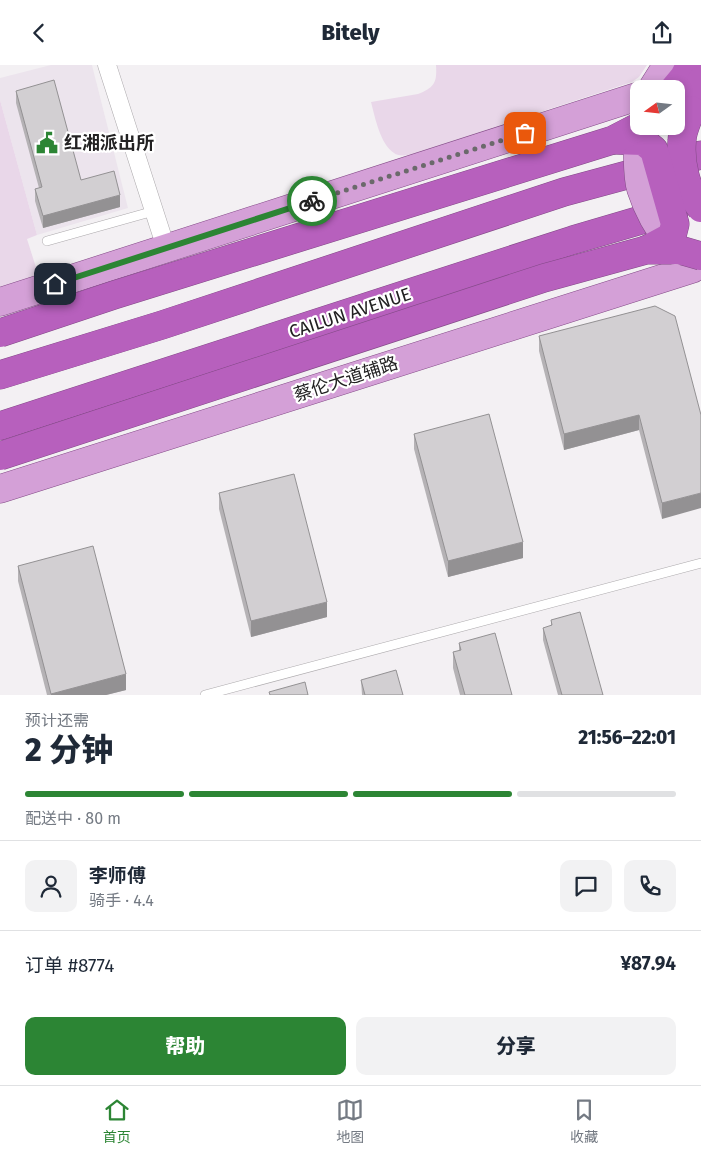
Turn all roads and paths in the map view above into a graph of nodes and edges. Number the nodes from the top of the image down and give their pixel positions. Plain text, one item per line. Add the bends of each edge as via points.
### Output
1 (107, 65) edge
2 (667, 65) edge
3 (690, 65) edge
4 (658, 80) edge
5 (690, 94) edge
6 (630, 99) edge
7 (630, 128) edge
8 (630, 131) edge
9 (638, 135) edge
10 (613, 140) junction
11 (701, 155) edge
12 (701, 202) edge
13 (701, 208) edge
14 (154, 211) junction
15 (47, 241) dead end
16 (166, 249) junction
17 (646, 251) junction
18 (692, 262) edge
19 (0, 302) edge
20 (0, 333) edge
21 (0, 375) edge
22 (0, 426) edge
23 (0, 457) edge
24 (0, 489) edge
25 (701, 563) edge
26 (205, 695) edge

1 - 14 street
2 - 4 main road
3 - 5 highway via 684,77
5 - 13 highway, bridge via 690,110 682,140 683,171 694,200
6 - 16 main road
7 - 10 highway, bridge
8 - 10 highway, bridge
9 - 18 main road, bridge via 640,188 662,234
10 - 17 highway, bridge via 643,141 654,151 675,224 672,237
10 - 20 highway, bridge
11 - 21 highway via 564,192
12 - 22 highway, CAILUN AVENUE via 573,240
14 - 15 lane
14 - 16 street
16 - 19 main road
17 - 18 highway, bridge via 680,250
17 - 23 highway, bridge via 544,279
18 - 24 main road, 蔡伦大道辅路
25 - 26 lane

